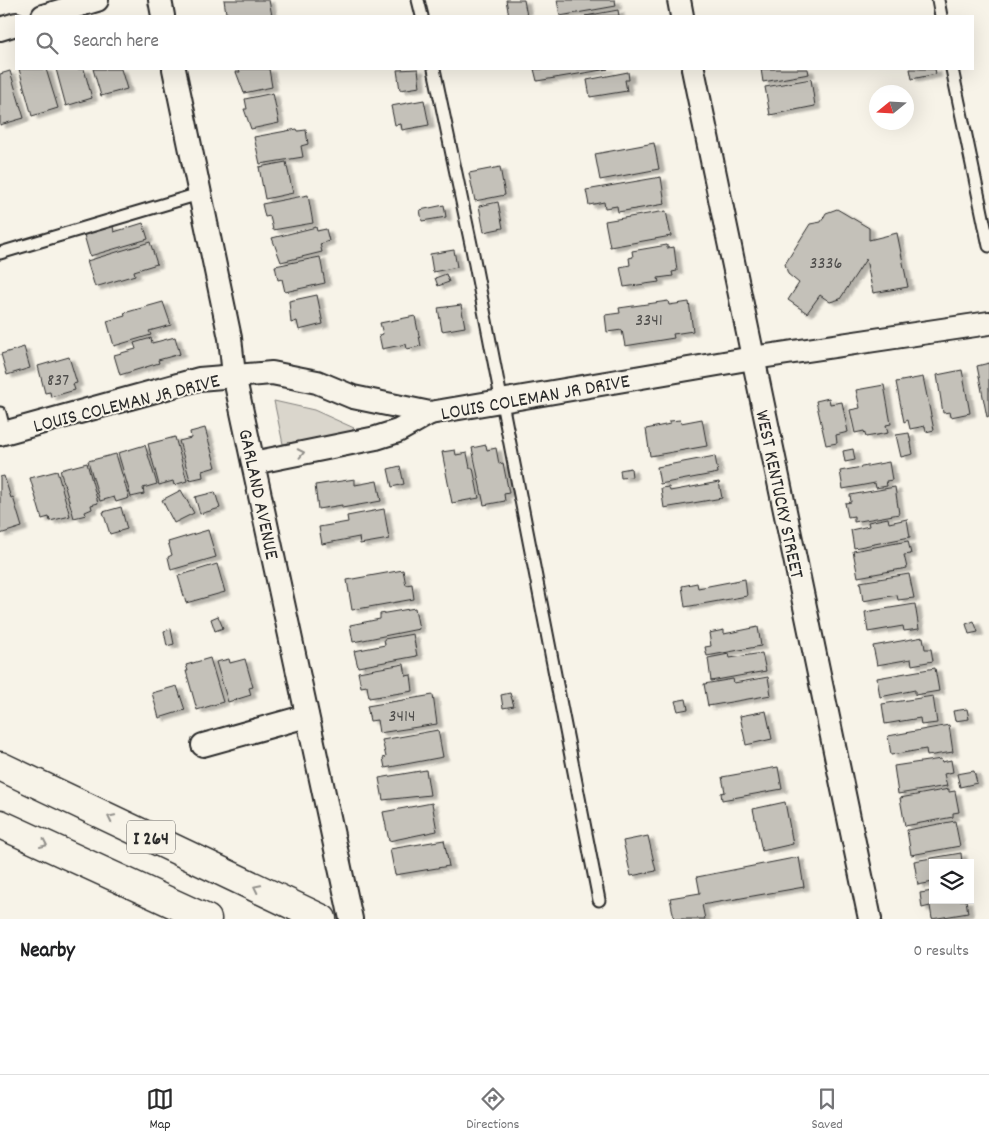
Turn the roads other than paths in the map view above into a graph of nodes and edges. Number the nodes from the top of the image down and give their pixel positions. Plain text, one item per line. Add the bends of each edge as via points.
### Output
1 (97, 0) edge
2 (160, 0) edge
3 (418, 0) edge
4 (679, 0) edge
5 (938, 0) edge
6 (47, 15) edge
7 (163, 15) edge
8 (422, 15) edge
9 (682, 15) edge
10 (941, 15) edge
11 (15, 24) edge
12 (0, 29) edge
13 (174, 70) edge
14 (434, 70) edge
15 (693, 70) edge
16 (952, 70) edge
17 (200, 194) junction
18 (989, 246) edge
19 (0, 253) edge
20 (989, 323) edge
21 (753, 358) junction
22 (234, 375) junction
23 (502, 402) junction
24 (430, 413) junction
25 (2, 426) edge
26 (253, 463) junction
27 (307, 716) junction
28 (203, 745) dead end
29 (0, 766) edge
30 (0, 824) edge
31 (599, 900) dead end
32 (312, 914) edge
33 (207, 919) edge
34 (351, 919) edge
35 (870, 919) edge

1 - 6 street
2 - 7 street
3 - 8 lane
4 - 9 street
5 - 10 lane
11 - 12 street
13 - 17 street, GARLAND AVENUE
14 - 23 lane
15 - 21 street, WEST KENTUCKY STREET
16 - 18 lane
17 - 19 lane
17 - 22 street, GARLAND AVENUE via 230,338
20 - 21 street, LOUIS COLEMAN JR DRIVE
21 - 23 street, LOUIS COLEMAN JR DRIVE
21 - 35 street, WEST KENTUCKY STREET
22 - 24 street, LOUIS COLEMAN JR DRIVE via 272,373
22 - 25 street, LOUIS COLEMAN JR DRIVE via 199,379
22 - 26 street, GARLAND AVENUE
23 - 24 street, LOUIS COLEMAN JR DRIVE
23 - 31 lane
26 -> 24 street via 376,438 398,431
26 - 27 street, GARLAND AVENUE
27 - 28 street
27 - 34 street, GARLAND AVENUE
32 -> 29 highway, I 264
30 -> 33 highway, I 264

